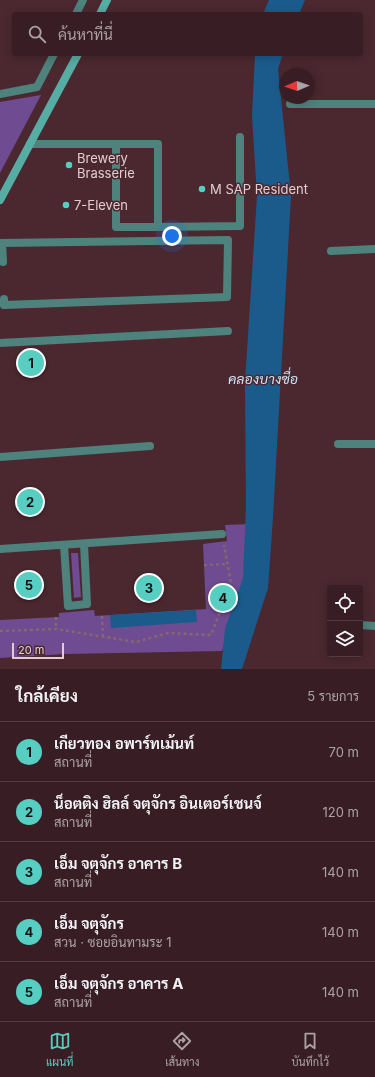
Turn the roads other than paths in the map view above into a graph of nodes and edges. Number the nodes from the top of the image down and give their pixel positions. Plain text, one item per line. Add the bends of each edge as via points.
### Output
1 (83, 0) edge
2 (107, 0) edge
3 (77, 12) edge
4 (101, 12) edge
5 (53, 56) edge
6 (77, 56) edge
7 (0, 94) edge
8 (315, 104) edge
9 (375, 104) edge
10 (240, 137) dead end
11 (30, 144) junction
12 (116, 144) junction
13 (0, 200) edge
14 (158, 227) junction
15 (3, 243) edge
16 (375, 249) edge
17 (331, 251) dead end
18 (2, 262) dead end
19 (4, 299) dead end
20 (228, 331) dead end
21 (0, 343) edge
22 (338, 444) dead end
23 (375, 444) edge
24 (150, 446) dead end
25 (0, 457) edge
26 (222, 534) road end
27 (84, 544) junction
28 (64, 545) junction
29 (0, 549) edge
30 (363, 625) edge
31 (375, 626) edge

1 - 3 street
2 - 4 street
5 - 7 street via 37,87
6 - 11 street
8 - 9 street
10 - 14 street via 240,226
11 - 12 street
11 - 13 street
12 - 14 street via 116,227
12 - 14 street via 158,144
15 - 18 street
15 - 19 street via 228,240 227,297 4,305
16 - 17 street
20 - 21 street
22 - 23 street
24 - 25 street
26 - 27 street
27 - 28 street
27 - 28 street via 88,567 87,604 68,606
28 - 29 street
30 - 31 street

